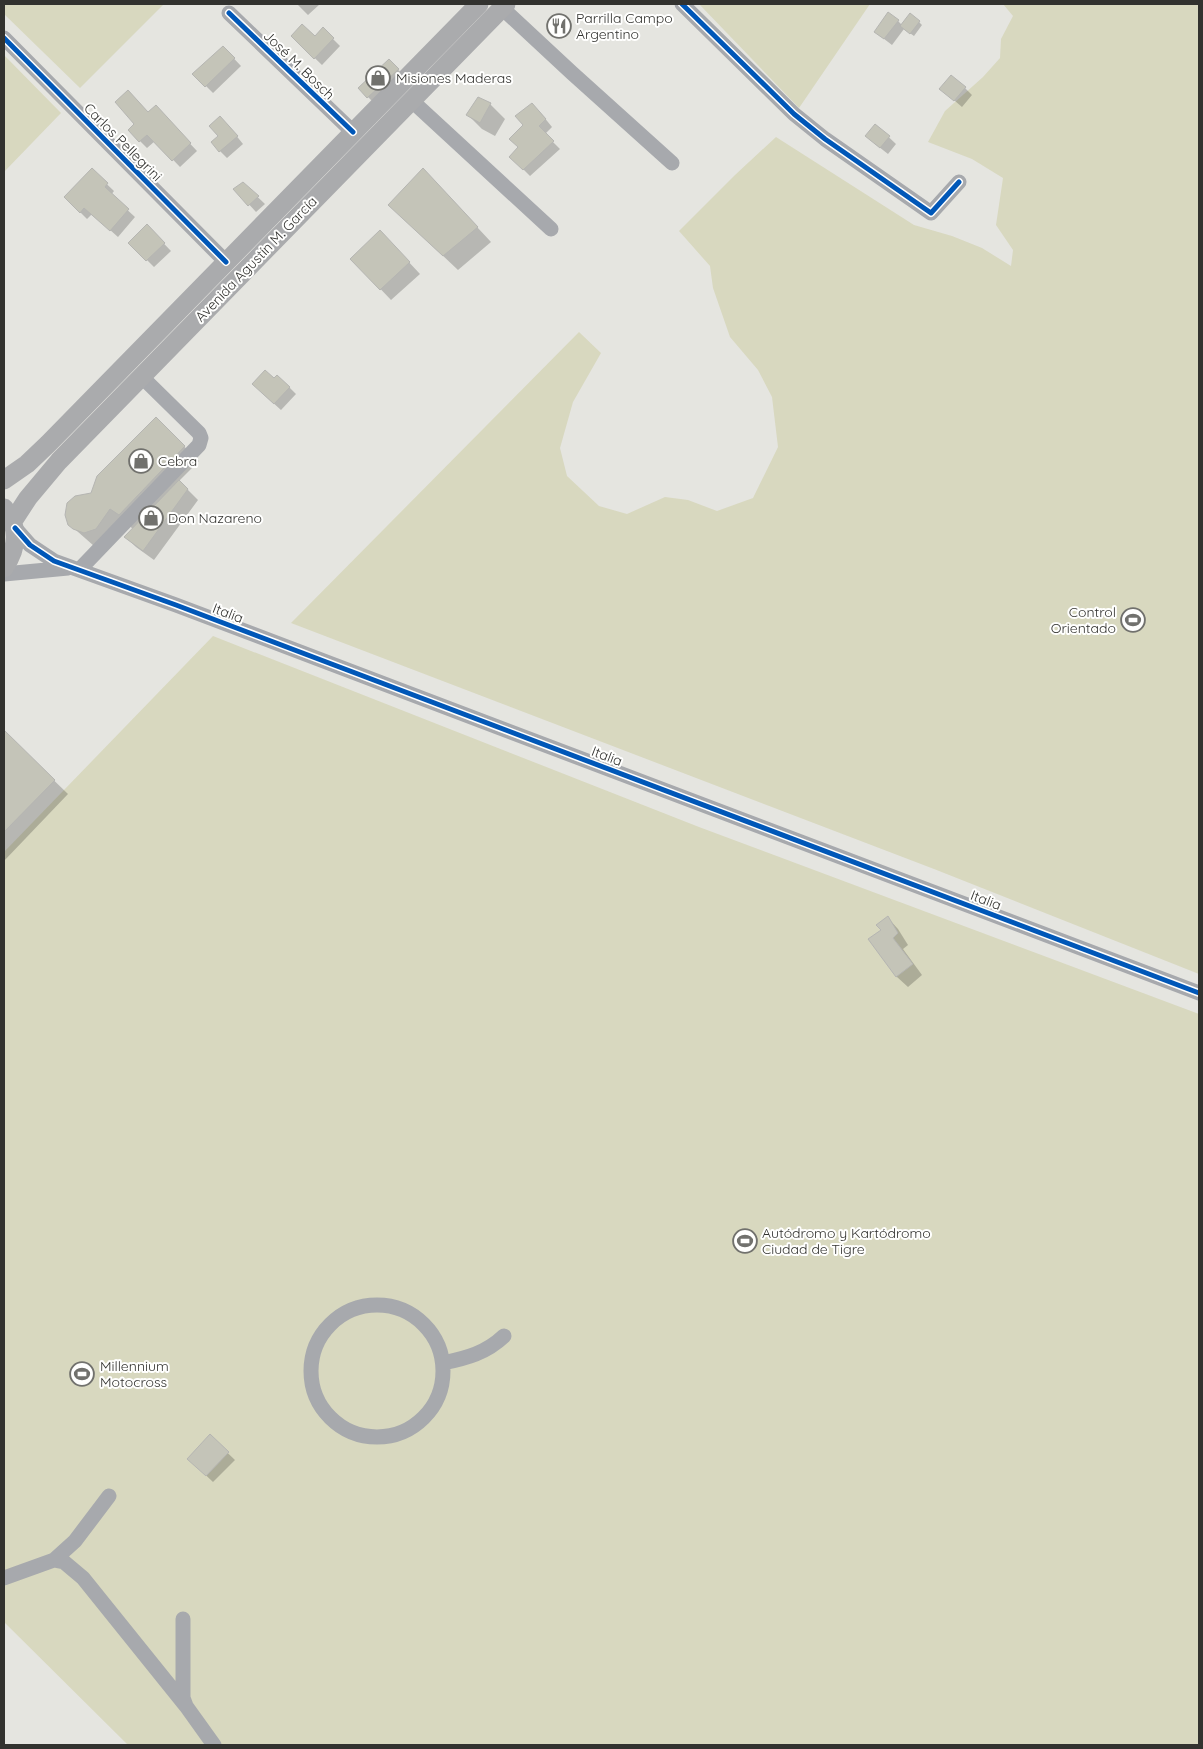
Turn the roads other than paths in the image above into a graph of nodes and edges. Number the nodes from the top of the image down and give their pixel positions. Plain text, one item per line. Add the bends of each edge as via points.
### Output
1 (480, 4) edge
2 (682, 4) edge
3 (504, 6) edge
4 (229, 13) dead end
5 (4, 38) edge
6 (412, 100) junction
7 (354, 132) junction
8 (672, 163) dead end
9 (959, 182) dead end
10 (550, 229) dead end
11 (226, 262) junction
12 (142, 377) junction
13 (4, 480) edge
14 (11, 519) edge
15 (4, 568) edge
16 (79, 568) junction
17 (4, 574) edge
18 (1199, 993) edge
19 (504, 1336) dead end
20 (444, 1363) junction
21 (109, 1496) dead end
22 (54, 1560) junction
23 (4, 1578) edge
24 (183, 1619) dead end
25 (186, 1706) junction
26 (214, 1745) edge

1 - 7 main road, Avenida Agustín M. García
2 - 9 street via 794,114 931,213
3 - 6 main road, Avenida Agustín M. García
3 - 8 street via 572,73
4 - 7 street, José M. Bosch
5 - 11 street, Carlos Pellegrini
6 - 10 street
6 - 12 main road, Avenida Agustín M. García
7 - 11 main road, Avenida Agustín M. García
11 - 13 main road, Avenida Agustín M. García via 48,444
12 - 14 main road, Avenida Agustín M. García via 59,461
12 - 16 street via 199,433 199,445
14 - 15 main road via 15,543
14 - 16 street, Italia via 30,546
16 - 17 street, Italia
16 - 18 street, Italia
19 - 20 street via 482,1352
20 - 20 street via 434,1336 414,1316 387,1305 373,1305 345,1312 324,1331 316,1344 310,1372 317,1399 334,1422 360,1435 389,1436 409,1429 435,1405 441,1391
21 - 22 street via 75,1541
22 - 23 street
22 - 25 street via 64,1562 83,1578
24 - 25 street via 182,1684
25 - 26 street

